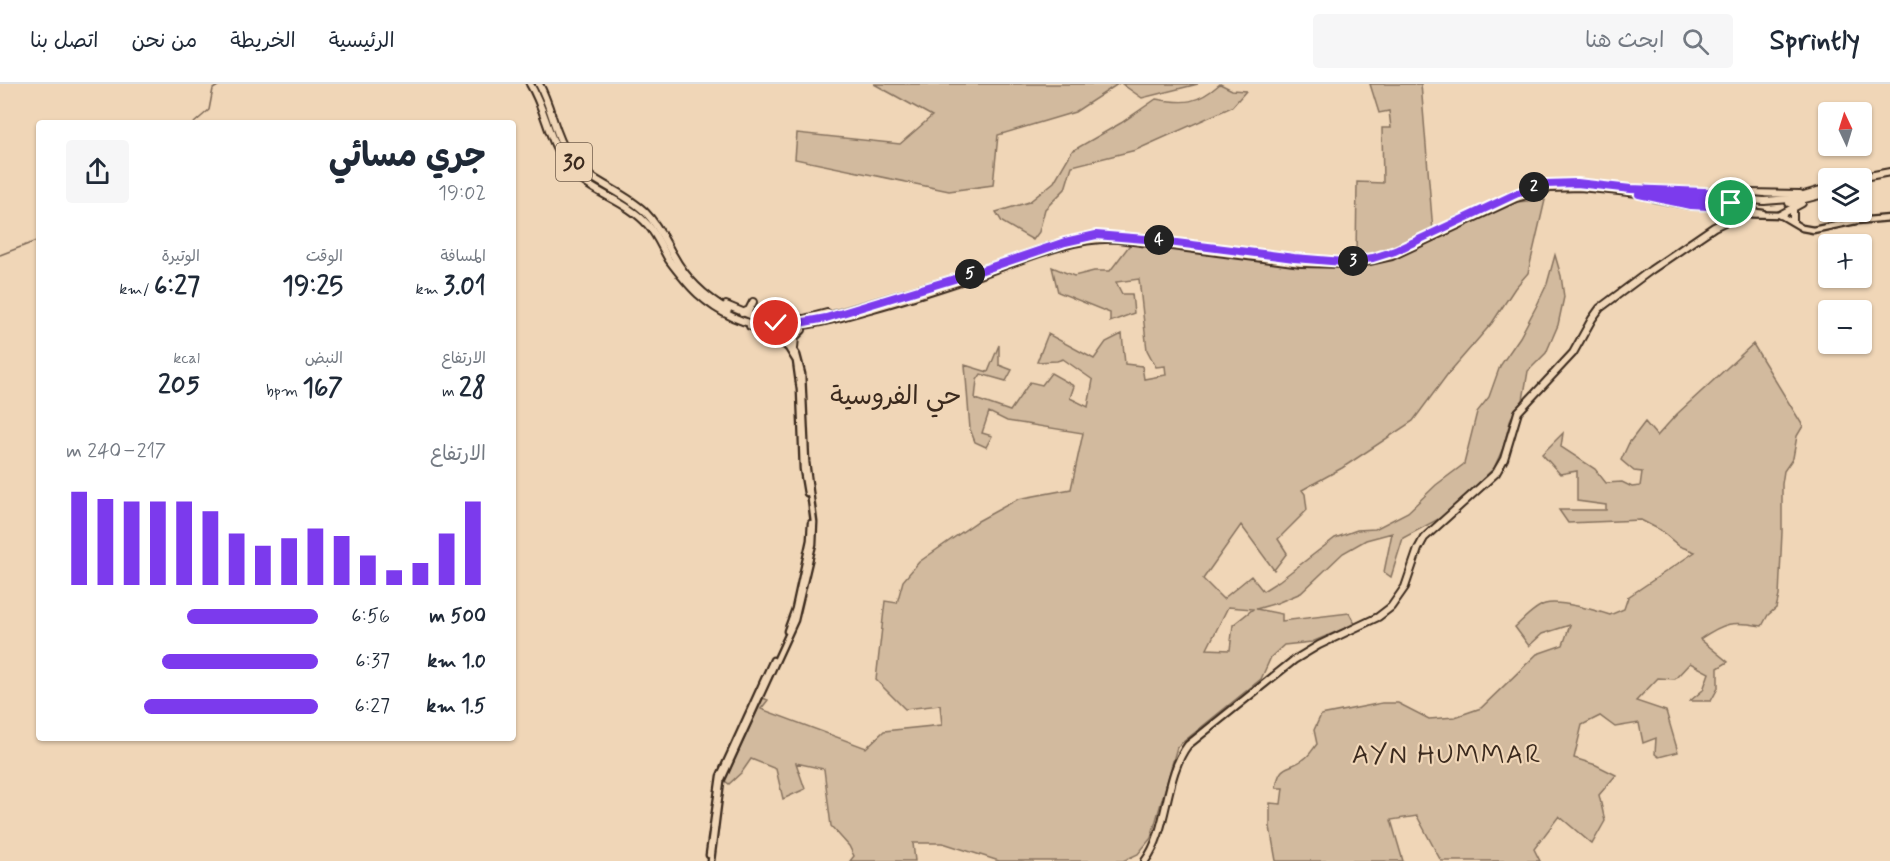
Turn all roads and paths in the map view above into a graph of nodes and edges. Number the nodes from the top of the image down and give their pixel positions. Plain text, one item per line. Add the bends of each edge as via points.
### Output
1 (530, 84) edge
2 (539, 84) edge
3 (1890, 173) edge
4 (1872, 177) edge
5 (1642, 192) junction
6 (1728, 193) junction
7 (1748, 193) junction
8 (1818, 193) edge
9 (1818, 195) edge
10 (1812, 196) junction
11 (1751, 205) junction
12 (1793, 207) junction
13 (1727, 208) junction
14 (1782, 213) junction
15 (1740, 215) junction
16 (1890, 218) edge
17 (1794, 222) junction
18 (1720, 224) junction
19 (667, 245) junction
20 (668, 257) junction
21 (932, 285) junction
22 (947, 286) junction
23 (753, 302) dead end
24 (886, 302) junction
25 (717, 306) junction
26 (742, 313) junction
27 (777, 319) dead end
28 (762, 320) dead end
29 (802, 330) junction
30 (762, 331) dead end
31 (777, 331) junction
32 (794, 348) junction
33 (801, 587) junction
34 (710, 861) edge
35 (1145, 861) edge

1 - 20 main road, 30 via 566,164 583,181 636,213 651,228
2 - 19 main road, 30 via 571,158 587,175 639,207 655,223
3 - 4 main road
5 - 6 main road
5 - 10 main road, 30, bridge via 1764,203
5 - 13 main road via 1690,205
5 - 21 main road, 30 via 1577,183 1541,186 1395,251 1362,260 1328,261 1096,235 1056,244
5 - 22 main road, 30 via 1573,186 1539,190 1392,256 1359,263 1301,263 1102,239 1077,242
6 - 7 main road via 1738,189
6 - 13 main road
7 - 10 main road
7 - 11 main road
8 - 10 main road, 30
9 - 10 main road, 30
10 - 12 main road
11 - 14 street via 1758,213
11 - 15 main road
12 - 14 main road
12 - 17 main road
13 - 15 main road
13 - 18 main road
14 - 15 street
14 - 17 street
15 - 18 main road
16 - 17 street via 1813,230
18 - 35 main road via 1597,312 1573,353 1518,412 1496,474 1424,538 1395,604 1294,660 1188,746
19 - 25 main road, 30 via 691,281
19 - 26 main road via 700,285
20 - 25 main road, 30 via 687,284
20 - 30 main road via 680,281 706,306
21 - 24 main road, 30
21 - 27 main road via 813,317
22 - 24 main road, 30
22 - 29 main road via 894,306
23 - 26 main road
24 - 25 main road, 30 via 828,321 794,327 748,322
26 - 28 main road
29 - 31 main road
29 - 32 main road via 795,337
31 - 32 street
31 - 33 street via 794,357 799,382 803,470 811,525
32 - 33 street via 802,374 806,462 814,522 813,543
33 - 34 street via 785,634 720,776

